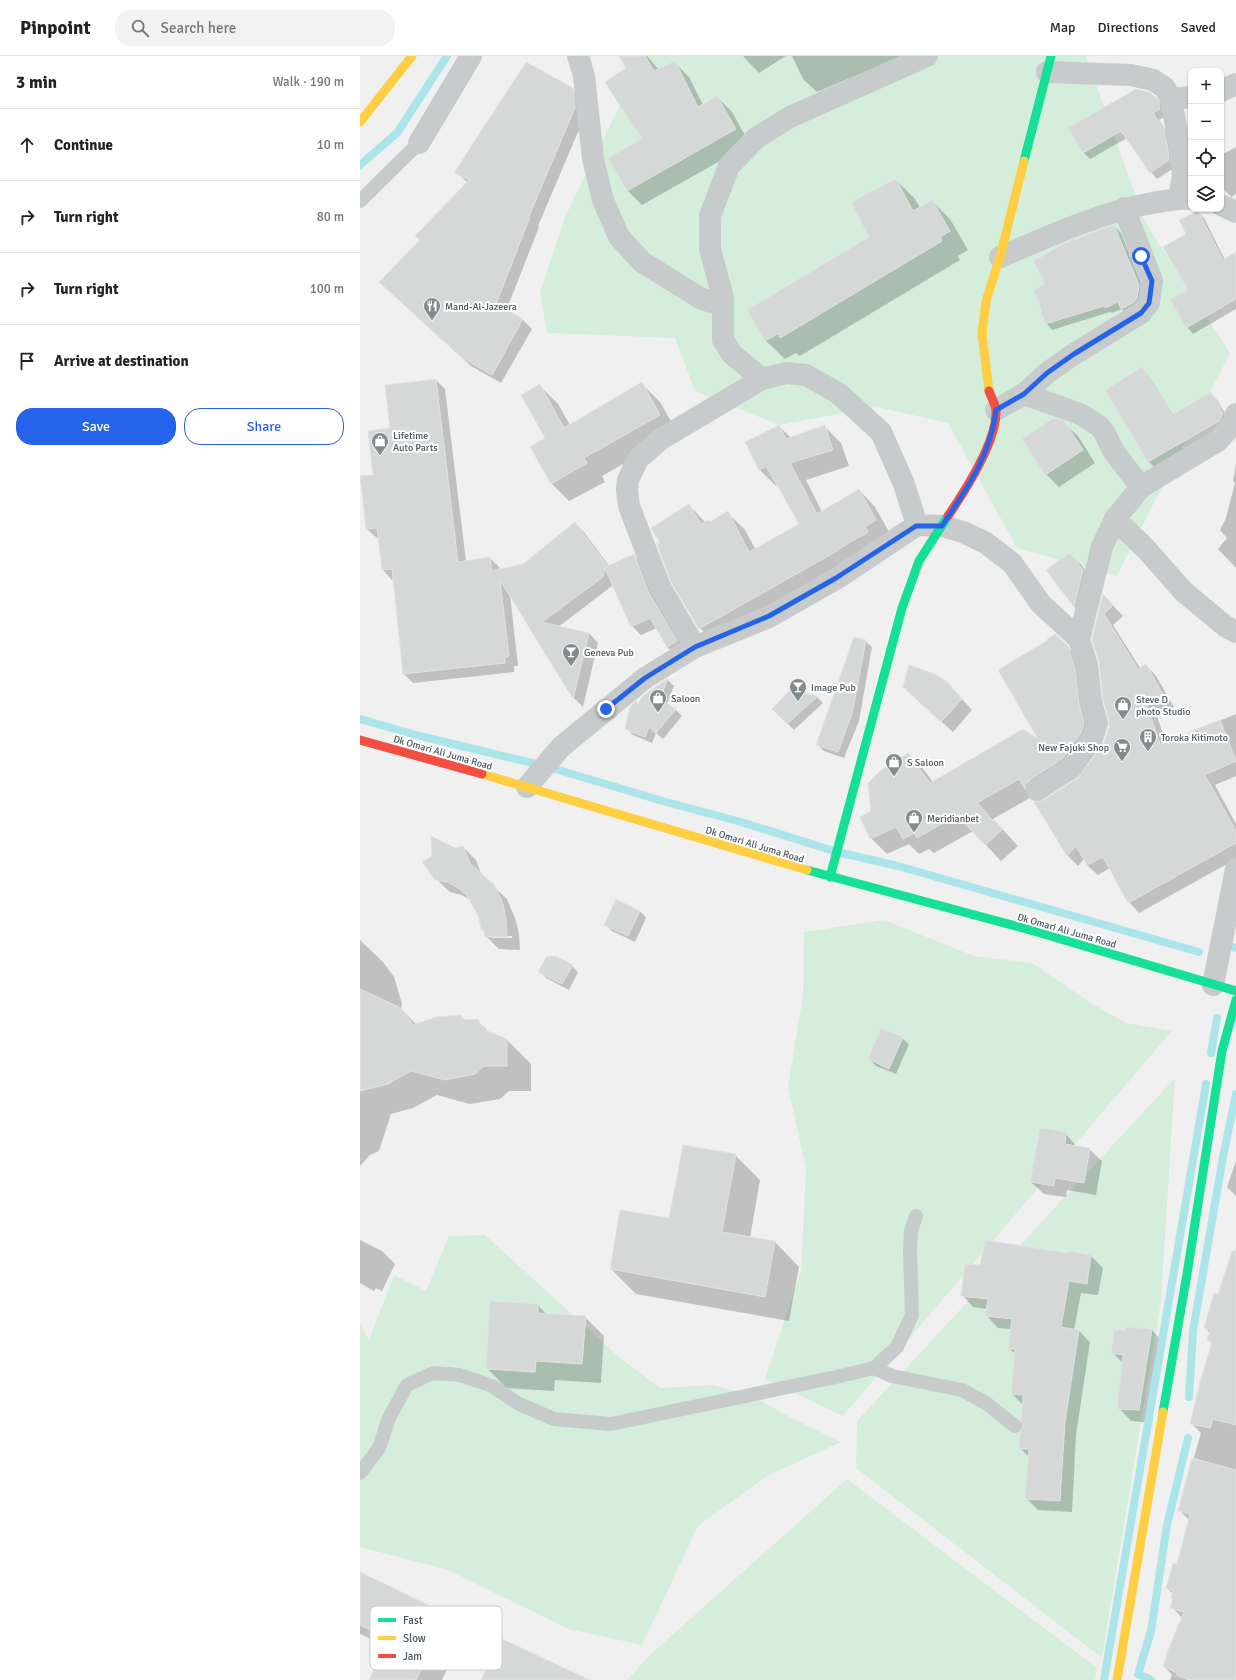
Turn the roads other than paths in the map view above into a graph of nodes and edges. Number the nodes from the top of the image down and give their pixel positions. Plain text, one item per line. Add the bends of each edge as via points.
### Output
1 (412, 56) edge
2 (471, 56) edge
3 (578, 56) edge
4 (927, 56) edge
5 (1049, 64) edge
6 (1236, 84) edge
7 (1224, 90) edge
8 (1181, 98) edge
9 (360, 122) edge
10 (419, 143) joint
11 (1185, 199) edge
12 (360, 201) edge
13 (1224, 206) edge
14 (1124, 208) junction
15 (1236, 212) edge
16 (1000, 257) junction
17 (723, 306) junction
18 (762, 379) junction
19 (1024, 394) junction
20 (996, 410) junction
21 (1236, 414) edge
22 (1141, 488) junction
23 (1115, 519) junction
24 (916, 526) junction
25 (942, 526) junction
26 (1236, 632) edge
27 (1080, 639) junction
28 (695, 647) junction
29 (360, 740) edge
30 (527, 787) junction
31 (1037, 790) dead end
32 (1236, 869) edge
33 (830, 878) junction
34 (1213, 985) junction
35 (1236, 991) edge
36 (1236, 1000) edge
37 (916, 1216) dead end
38 (874, 1368) junction
39 (1015, 1426) dead end
40 (360, 1473) edge
41 (1117, 1680) edge

1 - 9 street
2 - 10 street
3 - 17 street via 584,76 592,159 603,200 619,237 642,262 700,298
4 - 17 street via 790,117 756,138 729,166 710,216 710,249
5 - 8 street via 1153,80
5 - 16 street
6 - 7 street
8 - 11 street via 1180,148
10 - 12 lane
11 - 14 street
13 - 15 street
14 - 16 street
14 - 19 street via 1152,281 1149,303 1141,313 1047,373
16 - 20 street via 986,301 982,333 987,387
17 - 18 street via 723,340 732,354
18 - 24 street via 786,373 806,375 838,393 881,432 904,484
18 - 28 street via 660,439 638,460 628,480 629,506 660,587
19 - 20 street
19 - 22 street via 1080,414 1099,426 1114,452
20 - 25 street via 994,428 973,478
21 - 22 street via 1233,423 1219,440
22 - 23 street
23 - 26 street via 1184,592
23 - 27 street via 1102,547
24 - 25 street
24 - 28 street via 836,578 769,616
25 - 27 street via 986,543 1012,563 1041,604
25 - 33 street via 919,561 902,608
27 - 31 street via 1097,723 1092,739 1071,768
28 - 30 street via 645,678 606,709 561,747
29 - 30 street, Dk Omari Ali Juma Road
30 - 33 street, Dk Omari Ali Juma Road
32 - 34 street
33 - 34 street, Dk Omari Ali Juma Road via 1026,929
34 - 35 street, Dk Omari Ali Juma Road
36 - 41 street via 1222,1051 1187,1274
37 - 38 lane via 911,1231 910,1250 912,1314 897,1347
38 - 39 lane via 892,1376 962,1390 986,1403
38 - 40 lane via 611,1424 554,1418 519,1404 492,1386 460,1375 433,1373 407,1385 389,1418 378,1448

